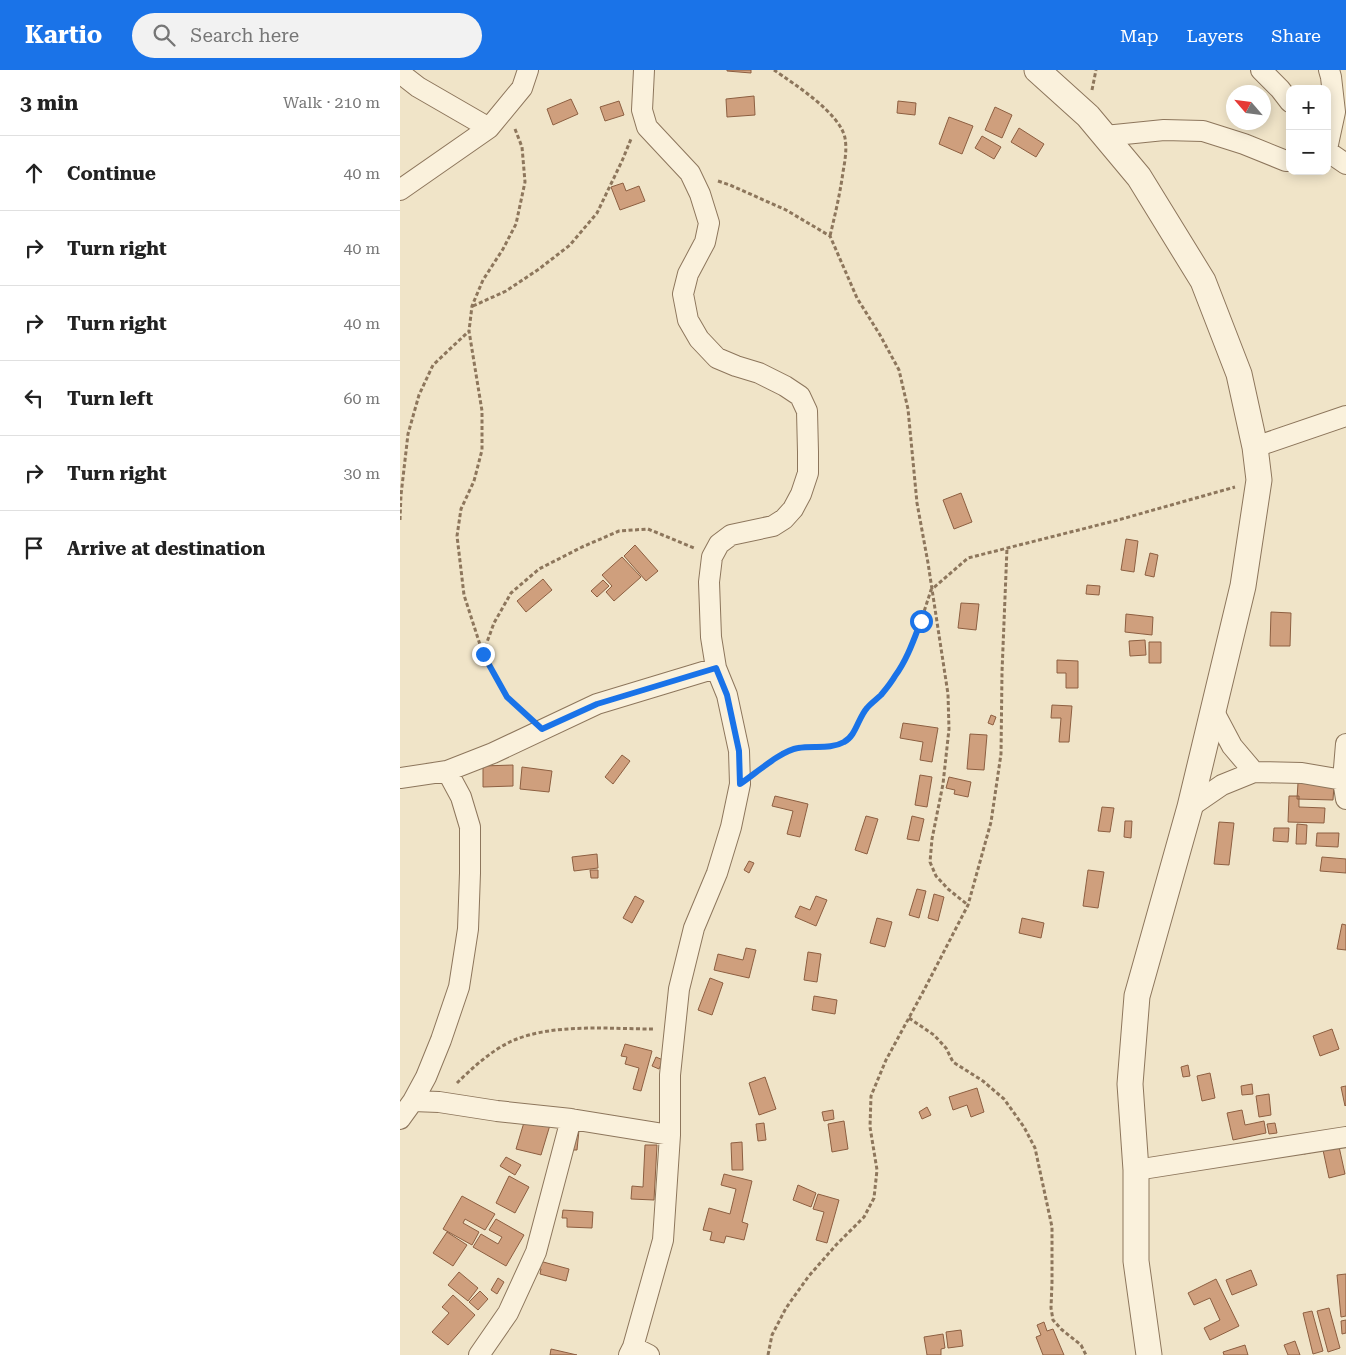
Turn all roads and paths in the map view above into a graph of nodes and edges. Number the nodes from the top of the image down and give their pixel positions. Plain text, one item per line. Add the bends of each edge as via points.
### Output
1 (528, 70) edge
2 (644, 70) edge
3 (774, 70) edge
4 (1037, 70) edge
5 (1261, 70) edge
6 (1329, 70) edge
7 (400, 73) edge
8 (1286, 97) edge
9 (506, 107) junction
10 (642, 110) junction
11 (489, 128) junction
12 (1331, 131) edge
13 (1105, 136) junction
14 (1331, 153) edge
15 (1286, 161) edge
16 (1346, 164) edge
17 (690, 173) junction
18 (400, 190) edge
19 (830, 236) junction
20 (472, 306) junction
21 (470, 331) junction
22 (1346, 416) edge
23 (1255, 447) junction
24 (1258, 480) junction
25 (400, 520) edge
26 (1007, 548) junction
27 (712, 557) junction
28 (931, 590) junction
29 (483, 654) junction
30 (716, 668) junction
31 (1214, 712) junction
32 (542, 729) junction
33 (1346, 744) edge
34 (447, 771) junction
35 (1254, 772) junction
36 (400, 778) edge
37 (740, 784) junction
38 (1344, 790) edge
39 (1190, 807) junction
40 (968, 905) junction
41 (909, 1018) junction
42 (674, 1029) junction
43 (413, 1101) junction
44 (439, 1102) junction
45 (400, 1119) edge
46 (571, 1119) junction
47 (670, 1135) junction
48 (1346, 1137) edge
49 (1136, 1170) junction
50 (637, 1352) edge
51 (479, 1355) edge
52 (768, 1355) edge
53 (1086, 1355) edge
54 (1150, 1355) edge

1 - 9 street via 522,88
2 - 10 street
3 - 19 path via 834,117 845,136 846,155
4 - 13 street via 1088,116
5 - 8 street
6 - 12 street via 1335,112
7 - 11 street
9 - 11 street
9 - 20 path via 522,146 525,182 516,224 483,280
10 - 17 street via 647,127
10 - 20 path via 597,213 570,245 506,291
11 - 18 street
13 - 15 street via 1164,130 1203,131
13 - 23 street via 1139,177 1203,281 1240,374
14 - 16 street
17 - 19 path via 730,185 778,206
17 - 27 street via 709,223 705,242 688,274 683,294 688,320 699,339 717,358 785,386 800,396 807,411 808,473 793,509 773,526 732,535 719,544
19 - 28 path via 857,298 899,370 908,409 917,503
20 - 21 path
21 - 25 path via 433,366 419,395 408,434
21 - 29 path via 482,412 482,450 474,480 461,509 457,536 464,595
22 - 23 street
23 - 24 street
24 - 26 path
24 - 31 street via 1243,586
26 - 28 path via 968,558
26 - 40 path via 1001,754 991,822
27 - 29 path via 648,528 620,531 582,547 540,569 511,593 494,623
27 - 30 street via 710,619
28 - 37 path via 910,649 896,676 867,708 851,737 843,743 798,748 782,754
28 - 40 path via 948,694 949,729 930,862 936,876
29 - 32 path via 507,697
30 - 32 street via 597,704
30 - 37 street via 727,695 739,751
31 - 35 street via 1232,746
31 - 39 street
32 - 34 street
33 - 38 street
34 - 36 street
34 - 43 street via 461,797 470,827 468,930 459,987 441,1040
35 - 38 street via 1302,773
35 - 39 street via 1222,785
37 - 42 street via 718,873 694,928 679,989
39 - 49 street via 1137,996 1130,1084
40 - 41 path
41 - 52 path via 871,1096 870,1127 877,1170 874,1198 864,1218 808,1277 786,1308 772,1335
41 - 53 path via 934,1034 953,1062 1004,1099 1024,1126 1035,1148 1052,1227 1050,1308 1053,1320 1081,1345
42 - 44 path via 579,1028 536,1033 511,1042 482,1060
42 - 47 street
43 - 44 street
43 - 45 street
44 - 46 street
46 - 47 street
46 - 51 street via 536,1252 508,1313
47 - 50 street via 663,1240
48 - 49 street
49 - 54 street via 1136,1261

